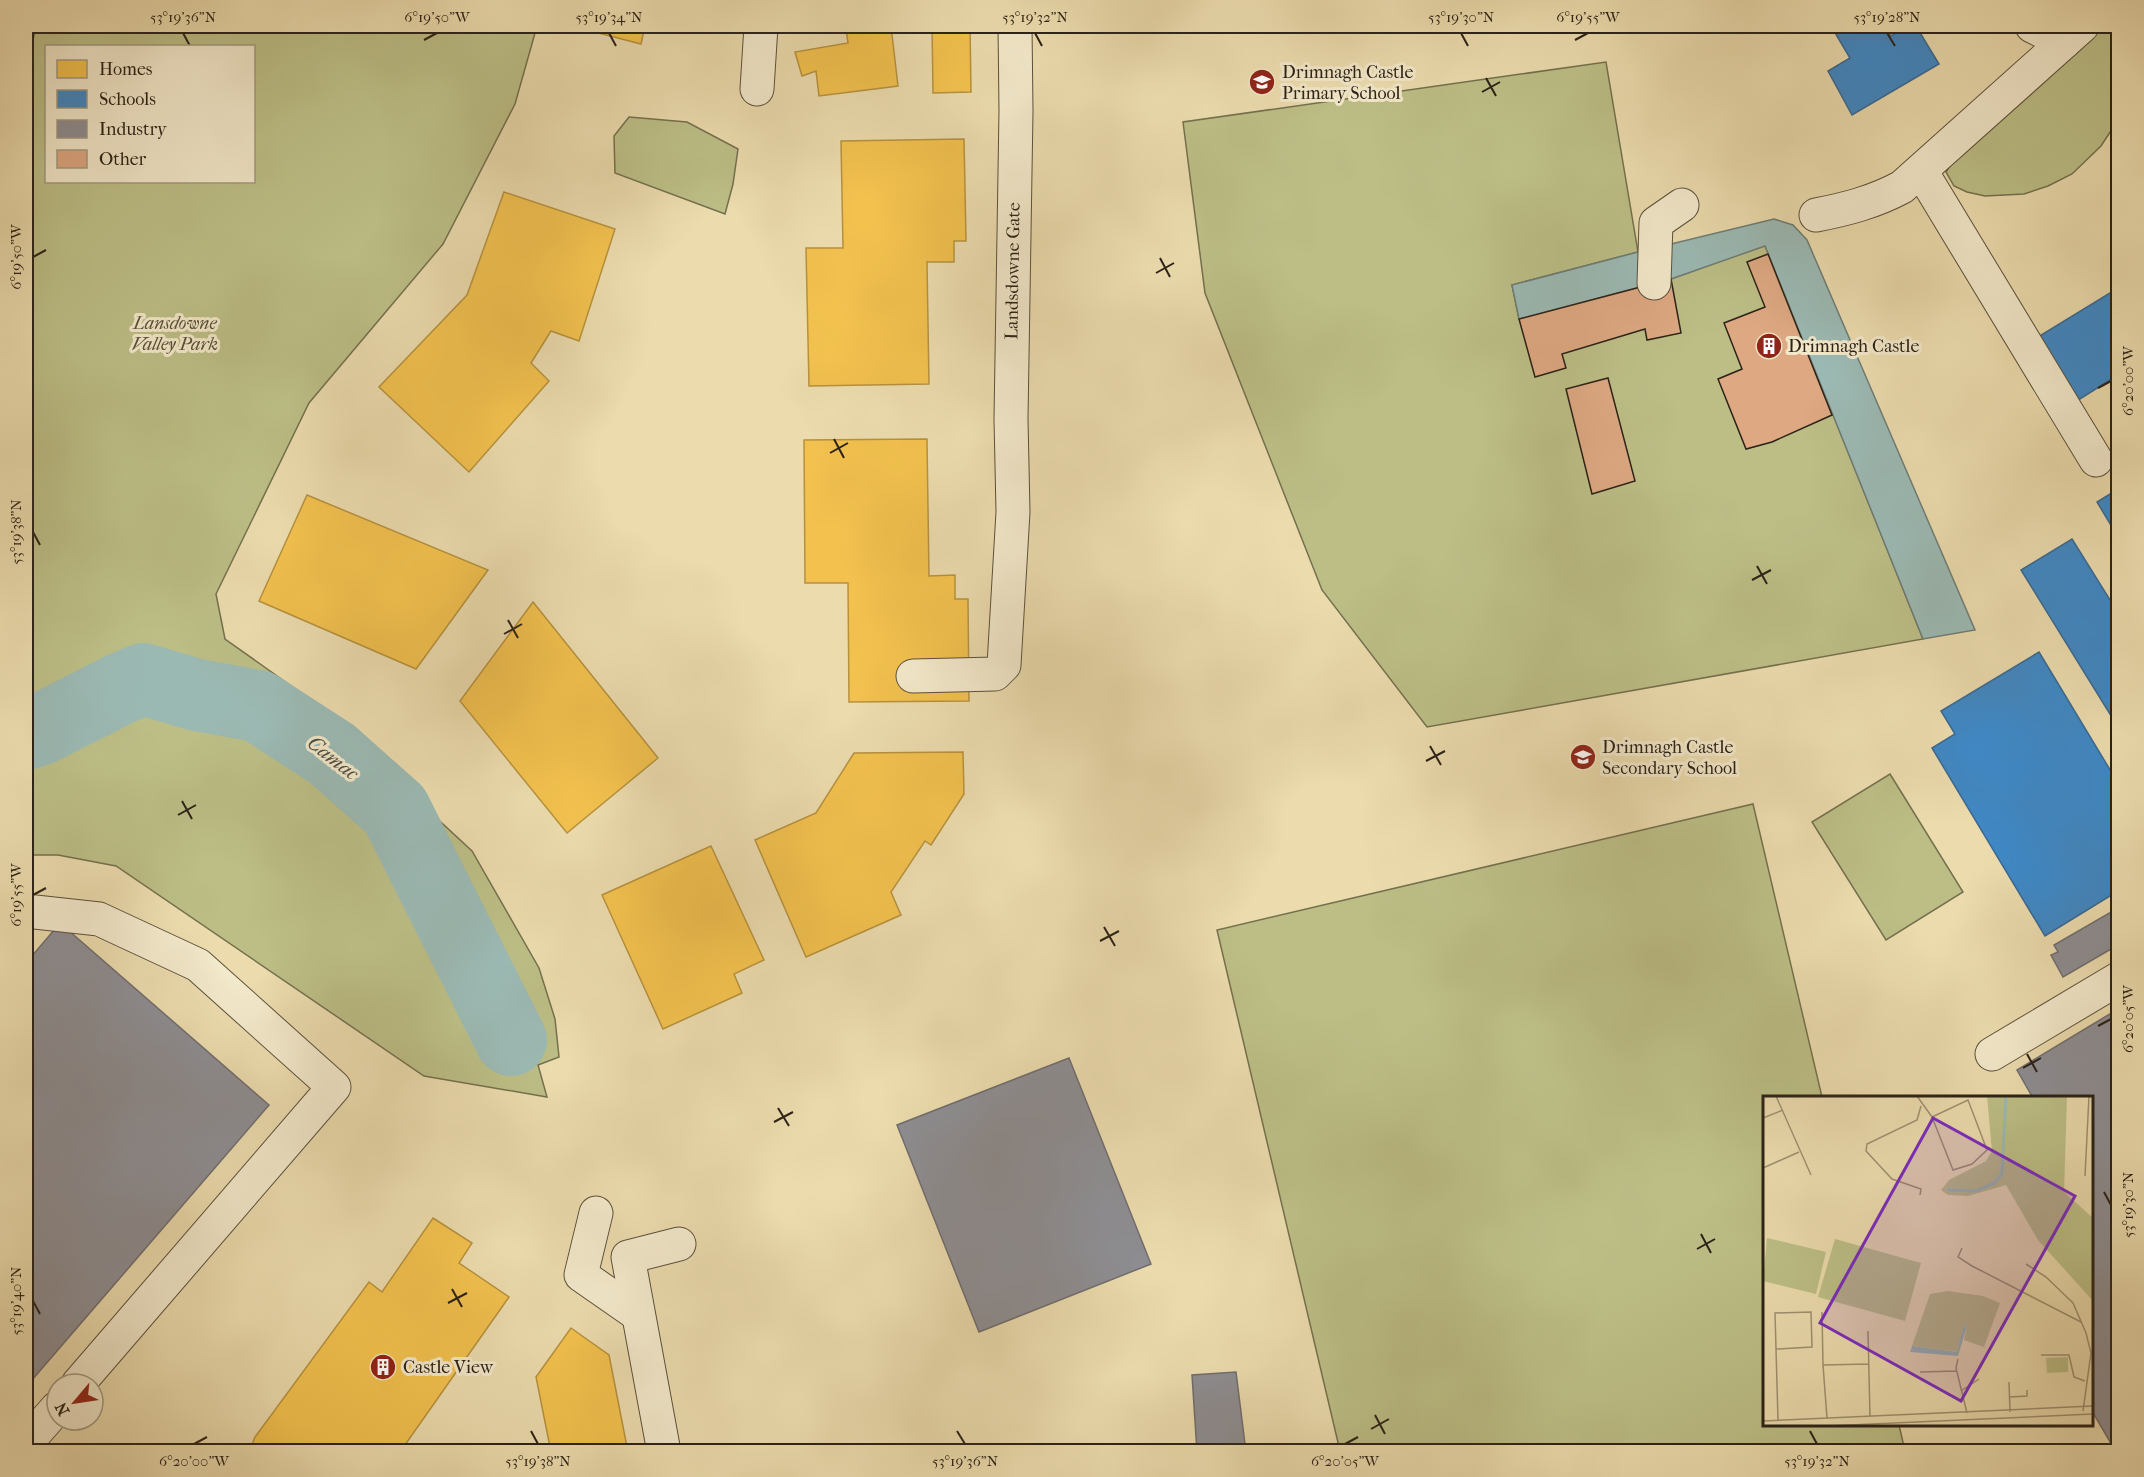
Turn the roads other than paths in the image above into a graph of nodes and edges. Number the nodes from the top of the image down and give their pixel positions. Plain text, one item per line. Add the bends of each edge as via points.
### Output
1 (761, 26) edge
2 (1015, 26) edge
3 (2032, 26) edge
4 (2073, 34) edge
5 (757, 89) dead end
6 (1921, 171) junction
7 (1682, 206) dead end
8 (1816, 216) dead end
9 (1654, 283) dead end
10 (2096, 460) dead end
11 (913, 676) dead end
12 (26, 911) edge
13 (2118, 979) edge
14 (1992, 1054) dead end
15 (596, 1213) dead end
16 (679, 1244) dead end
17 (637, 1314) junction
18 (88, 1372) edge
19 (45, 1422) edge
20 (26, 1450) edge
21 (664, 1452) edge

1 - 5 street
2 - 11 street, Landsdowne Gate via 1012,517 1004,665 995,674
3 - 4 street
4 - 6 street
6 - 8 street via 1882,198
6 - 10 street
7 - 9 street via 1656,223
12 - 18 street via 99,919 198,965 334,1087
13 - 14 street
15 - 17 street via 568,1274
16 - 17 street via 628,1257
17 - 21 street
19 - 20 street

